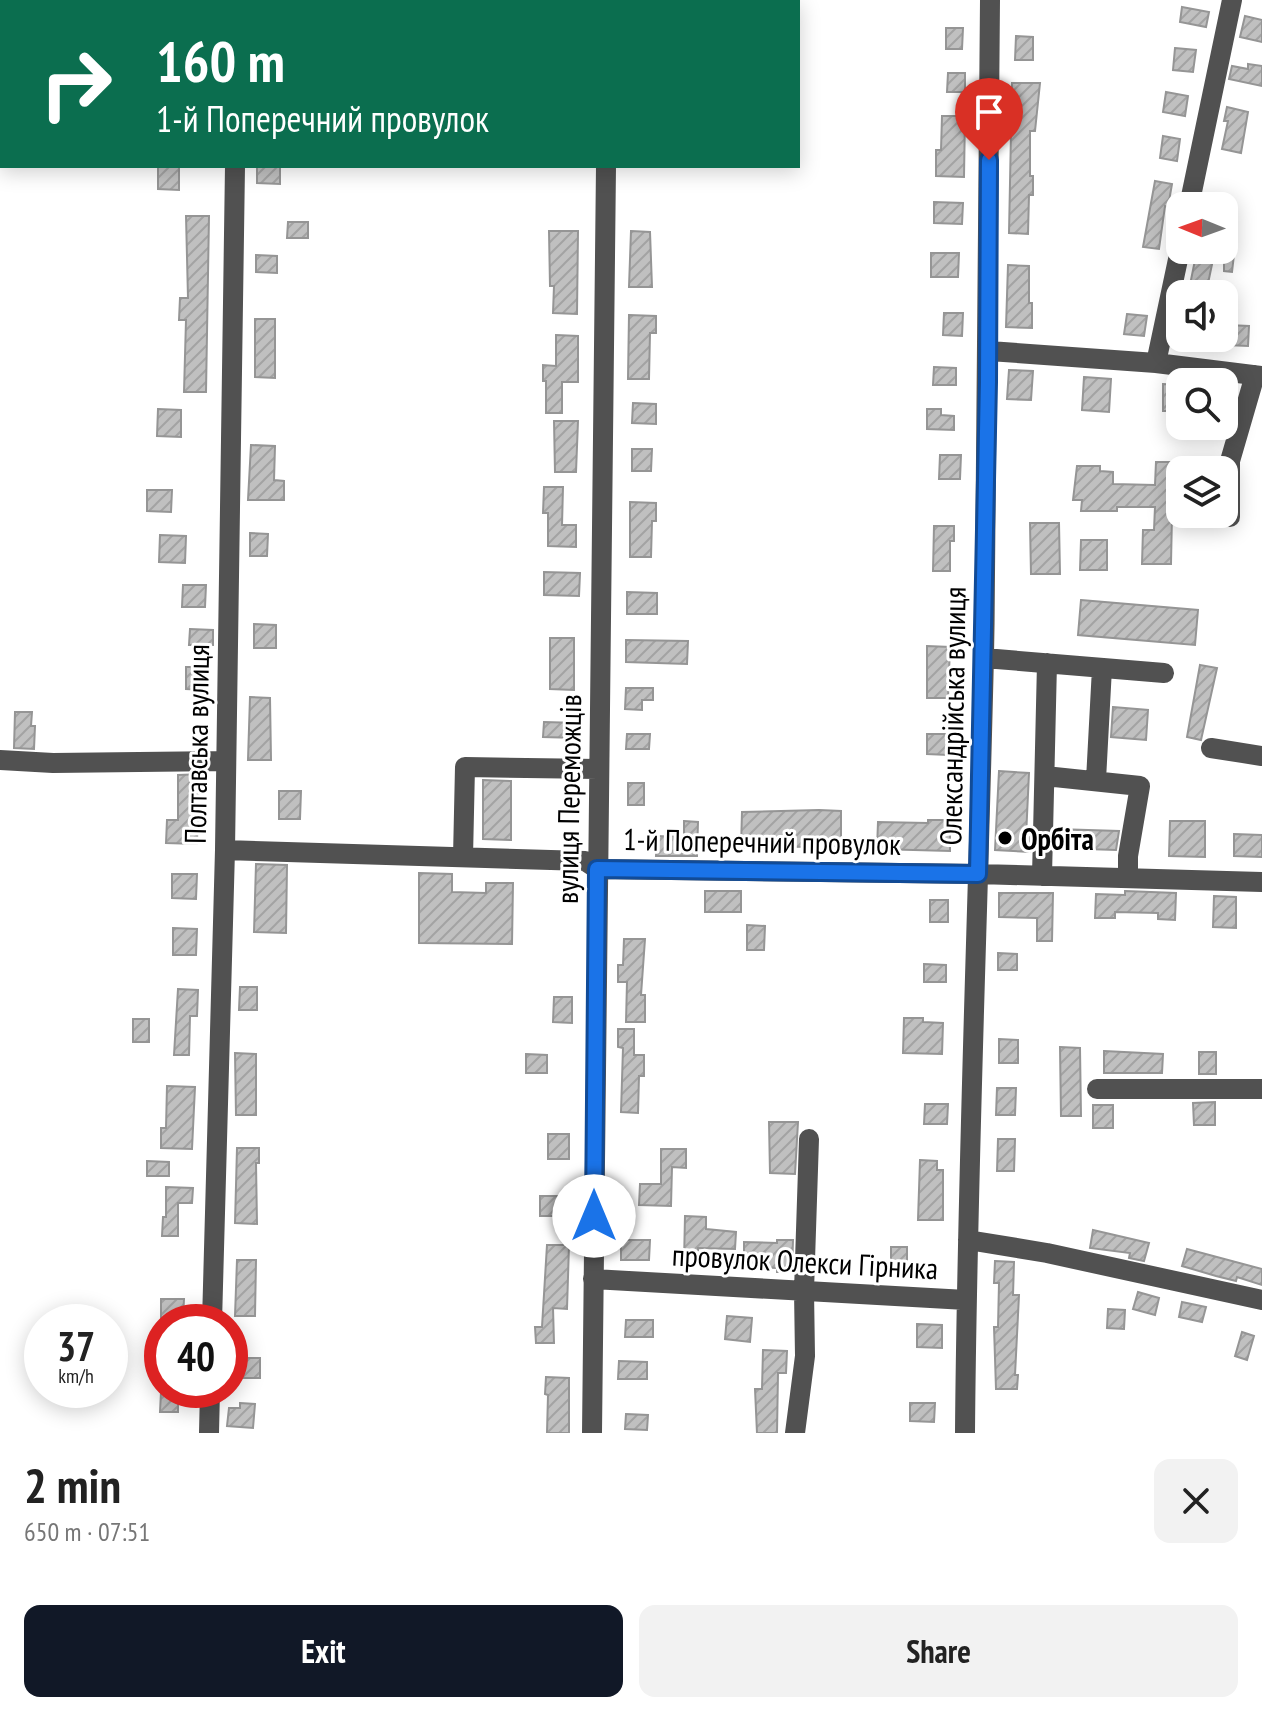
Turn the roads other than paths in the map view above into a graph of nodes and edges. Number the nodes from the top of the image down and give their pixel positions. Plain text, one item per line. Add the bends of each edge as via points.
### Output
1 (990, 0) edge
2 (1232, 0) edge
3 (235, 168) edge
4 (606, 168) edge
5 (1192, 192) edge
6 (1177, 264) edge
7 (989, 351) junction
8 (1156, 363) junction
9 (1258, 376) edge
10 (1232, 456) edge
11 (984, 658) junction
12 (1047, 663) junction
13 (1102, 668) junction
14 (1164, 673) dead end
15 (1211, 748) dead end
16 (1262, 756) edge
17 (0, 760) edge
18 (225, 761) junction
19 (598, 769) junction
20 (1045, 776) junction
21 (1096, 780) junction
22 (225, 850) junction
23 (463, 857) junction
24 (597, 869) junction
25 (978, 874) junction
26 (1042, 876) junction
27 (1128, 878) junction
28 (1262, 882) edge
29 (1097, 1089) dead end
30 (1262, 1089) edge
31 (809, 1139) dead end
32 (968, 1240) junction
33 (593, 1279) junction
34 (804, 1291) junction
35 (966, 1300) junction
36 (1262, 1300) edge
37 (212, 1304) edge
38 (210, 1408) edge
39 (209, 1433) edge
40 (592, 1433) edge
41 (795, 1433) edge
42 (965, 1433) edge

1 - 7 street, Олександрійська вулиця
2 - 5 street
3 - 18 street, Полтавська вулиця
4 - 19 street, вулиця Переможців
6 - 8 street
7 - 8 street
7 - 11 street, Олександрійська вулиця
8 - 9 street
9 - 10 street
11 - 12 street
11 - 25 street, Олександрійська вулиця
12 - 13 street
12 - 20 street
13 - 14 street
13 - 21 street
15 - 16 street
17 - 18 street
18 - 22 street, Полтавська вулиця
19 - 23 street via 465,767
19 - 24 street, вулиця Переможців
20 - 21 street
20 - 26 street
21 - 27 street via 1140,786
22 - 23 street, 1-й Поперечний провулок
22 - 37 street, Полтавська вулиця
23 - 24 street, 1-й Поперечний провулок via 585,861
24 - 25 street, 1-й Поперечний провулок
24 - 33 street, вулиця Переможців
25 - 26 street, 1-й Поперечний провулок
25 - 32 street, Олександрійська вулиця
26 - 27 street, 1-й Поперечний провулок
27 - 28 street, 1-й Поперечний провулок
29 - 30 street
31 - 34 street
32 - 35 street, Олександрійська вулиця
32 - 36 street, провулок Олекси Гірника
33 - 34 street, провулок Олекси Гірника
33 - 40 street, вулиця Переможців
34 - 35 street, провулок Олекси Гірника
34 - 41 street via 805,1356
35 - 42 street, Олександрійська вулиця
38 - 39 street

